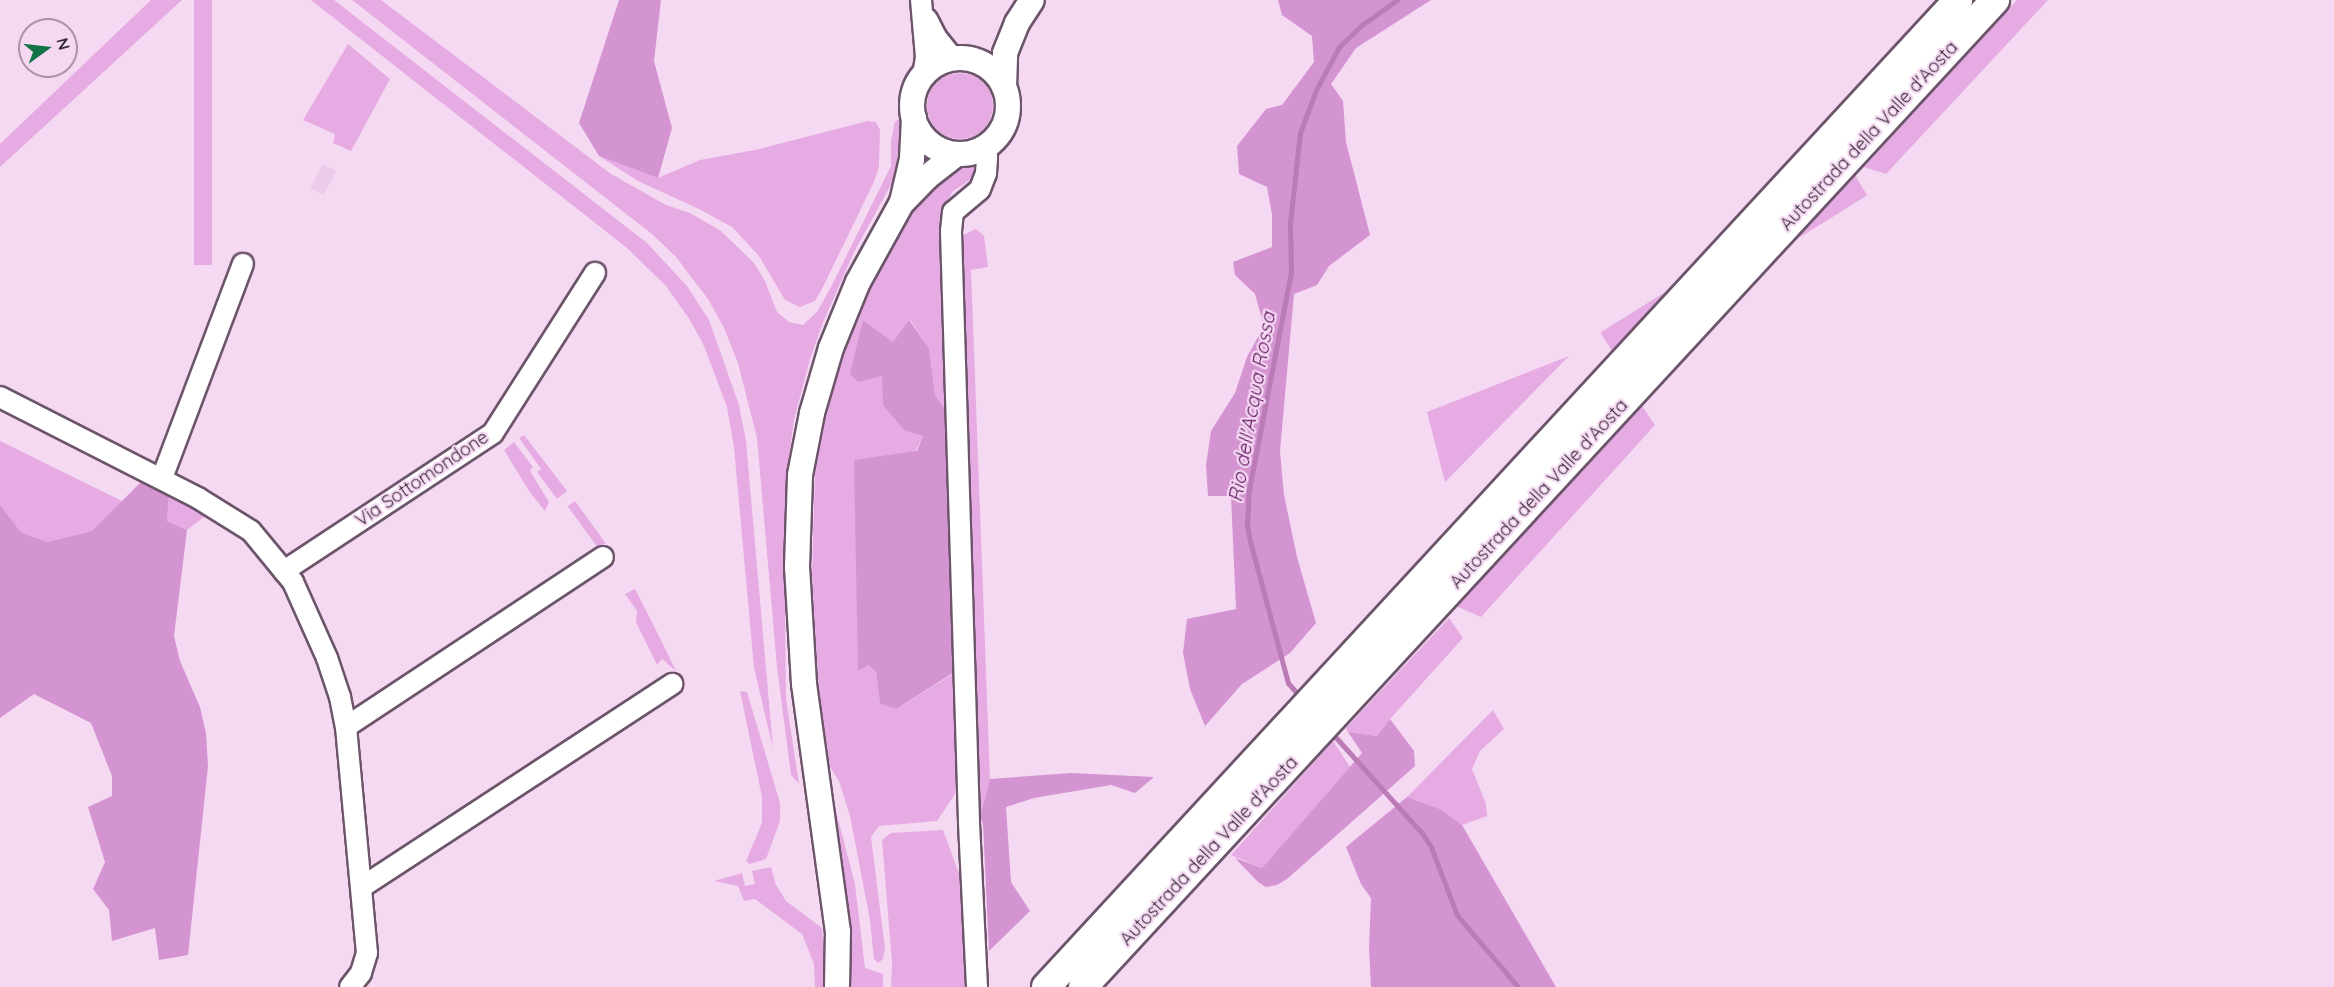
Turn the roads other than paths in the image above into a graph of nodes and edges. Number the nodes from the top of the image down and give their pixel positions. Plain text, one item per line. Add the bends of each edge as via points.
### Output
1 (1032, 0) edge
2 (1958, 0) edge
3 (1995, 0) edge
4 (922, 5) edge
5 (1017, 23) junction
6 (961, 59) junction
7 (923, 76) junction
8 (1004, 87) junction
9 (914, 118) junction
10 (984, 148) junction
11 (956, 154) junction
12 (901, 204) junction
13 (243, 264) dead end
14 (595, 273) dead end
15 (0, 397) edge
16 (162, 478) junction
17 (603, 557) dead end
18 (284, 571) junction
19 (1447, 573) junction
20 (672, 684) dead end
21 (346, 727) junction
22 (1194, 846) junction
23 (363, 887) junction
24 (350, 987) edge
25 (837, 987) edge
26 (977, 987) edge
27 (1046, 987) edge
28 (1083, 987) edge

1 - 5 main road
2 - 19 highway, Autostrada della Valle d'Aosta via 1619,364
3 - 19 highway, Autostrada della Valle d'Aosta via 1628,397
4 - 6 street via 936,37
4 - 7 street via 926,57
5 - 6 main road via 990,49
5 - 8 main road via 1005,53
6 - 7 main road via 935,66
6 - 8 main road via 990,69
7 - 9 main road via 914,97
8 - 10 main road via 1008,104 1005,122 999,135
9 - 11 main road via 929,142
9 - 12 main road via 912,159
10 - 11 main road
10 - 26 street via 986,173 980,189 953,212 951,231
11 - 12 main road
12 - 25 main road via 858,282 831,348 812,413 800,475 797,567 804,684 838,932
13 - 16 street
14 - 18 street, Via Sottomondone via 493,433
15 - 16 street
16 - 18 street via 251,531
17 - 21 street
18 - 21 street via 307,610 327,658
19 - 22 highway, Autostrada della Valle d'Aosta via 1410,593 1205,814
19 - 22 highway, Autostrada della Valle d'Aosta via 1435,608 1226,832
20 - 23 street
21 - 23 street
22 - 27 highway, Autostrada della Valle d'Aosta
22 - 28 highway, Autostrada della Valle d'Aosta
23 - 24 street via 368,953 362,973

